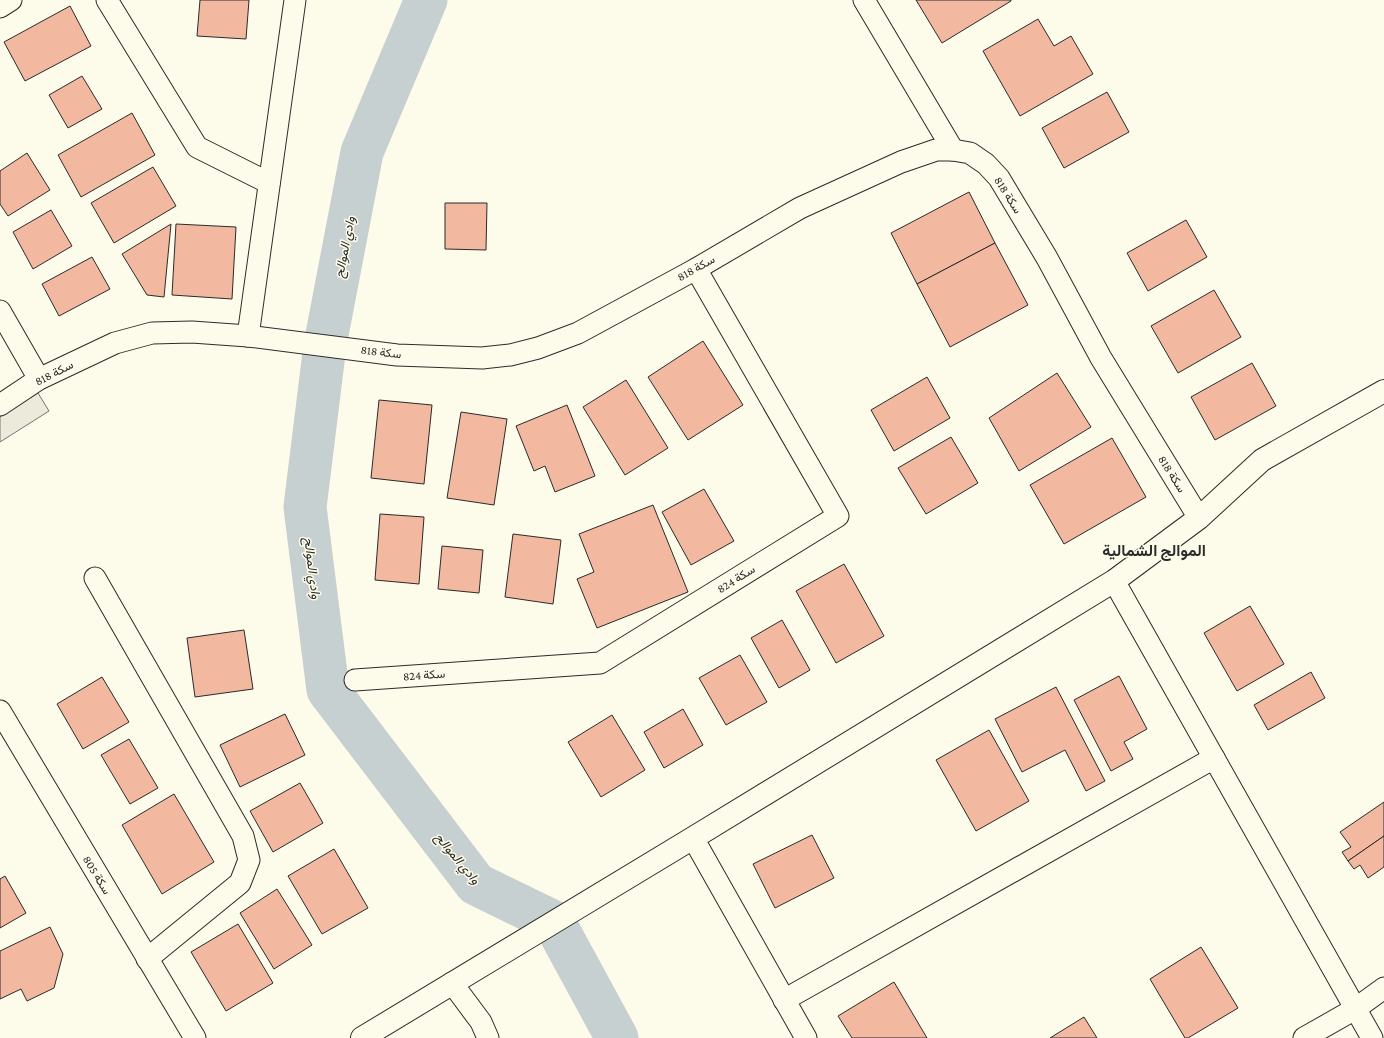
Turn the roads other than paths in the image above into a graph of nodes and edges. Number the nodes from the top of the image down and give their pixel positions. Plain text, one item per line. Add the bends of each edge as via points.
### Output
1 (11, 0) edge
2 (107, 0) edge
3 (295, 0) edge
4 (864, 0) edge
5 (0, 7) edge
6 (953, 150) junction
7 (269, 183) junction
8 (696, 269) junction
9 (0, 311) edge
10 (248, 336) junction
11 (39, 379) junction
12 (1384, 391) edge
13 (0, 405) edge
14 (1199, 518) junction
15 (95, 578) dead end
16 (1114, 581) junction
17 (355, 680) dead end
18 (2, 718) edge
19 (1214, 758) junction
20 (693, 838) junction
21 (148, 959) junction
22 (452, 983) junction
23 (1384, 988) edge
24 (784, 1000) junction
25 (1355, 1009) junction
26 (195, 1038) edge
27 (362, 1038) edge
28 (488, 1038) edge
29 (806, 1038) edge
30 (1304, 1038) edge
31 (1372, 1038) edge

1 - 5 street
2 - 7 street via 197,148
3 - 7 street
4 - 6 street
6 - 8 street, سكة 818 via 936,150 901,162 800,208
6 - 14 street, سكة 818 via 970,153 1000,178 1101,358
7 - 10 street
8 - 10 street, سكة 818 via 578,333 510,355 482,358 397,355
8 - 17 street, سكة 824 via 838,516 600,663
9 - 11 street
10 - 11 street, سكة 818 via 192,332 152,333 115,343
11 - 13 street, سكة 818
12 - 14 street via 1262,460
14 - 16 street
15 - 21 street via 243,836 249,860 240,882
16 - 19 street
16 - 20 street
18 - 21 street, سكة 805
19 - 24 street
19 - 25 street
20 - 22 street
20 - 24 street
21 - 26 street, سكة 805
22 - 27 street
22 - 28 street via 481,1022
23 - 25 street
24 - 29 street
25 - 30 street
25 - 31 street

